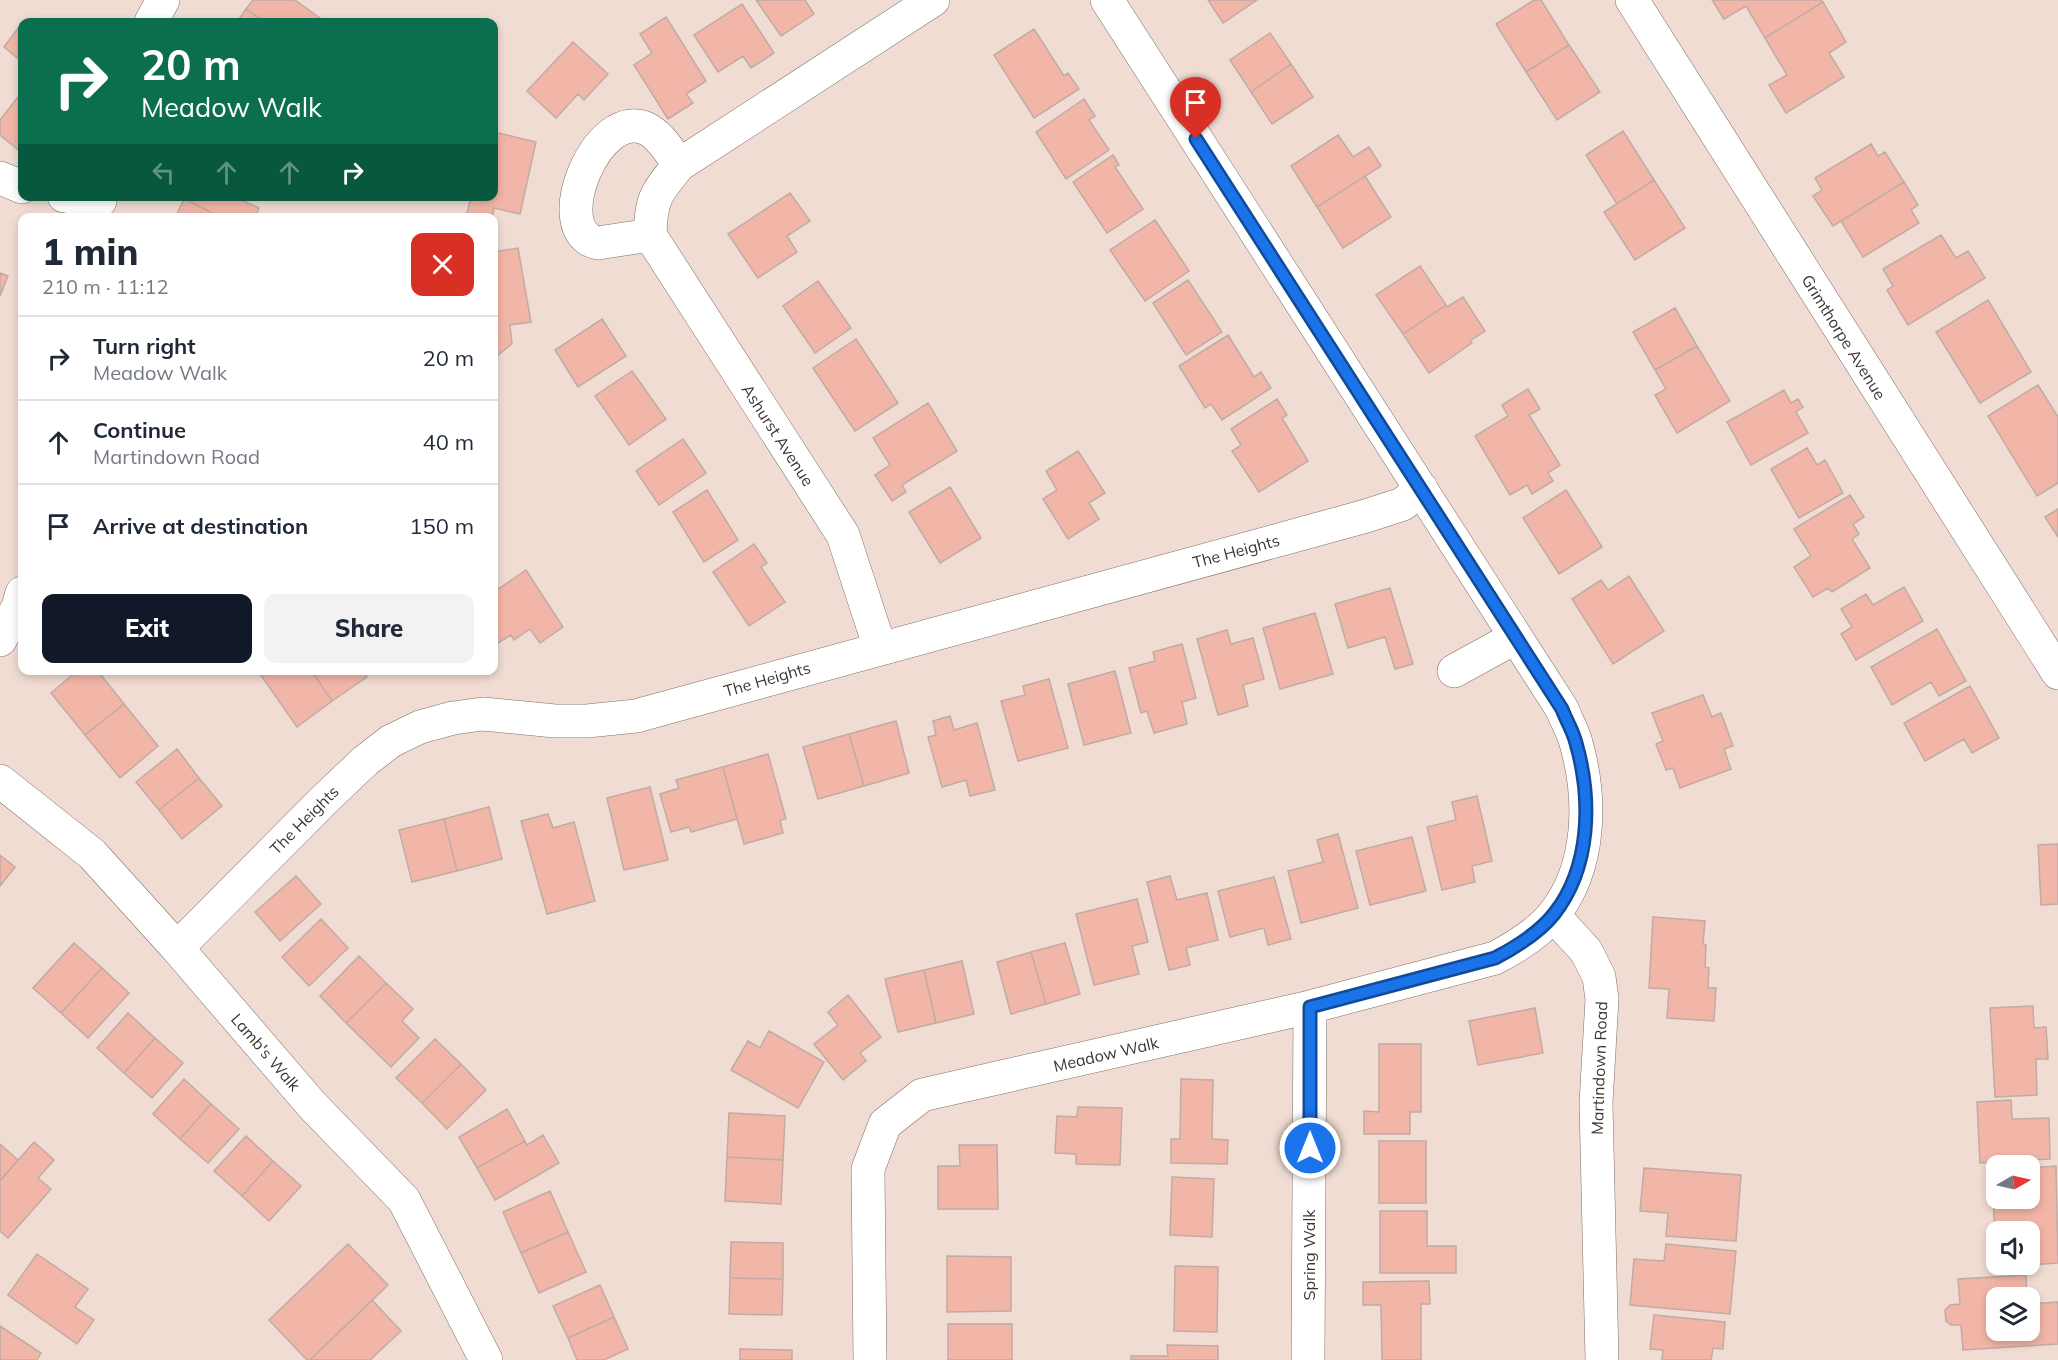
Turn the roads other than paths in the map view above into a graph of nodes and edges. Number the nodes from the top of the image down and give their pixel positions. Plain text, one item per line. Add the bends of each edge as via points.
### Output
1 (164, 0) edge
2 (933, 0) edge
3 (1107, 0) edge
4 (1632, 0) edge
5 (154, 18) edge
6 (679, 165) junction
7 (0, 178) edge
8 (18, 185) edge
9 (84, 201) edge
10 (100, 205) edge
11 (650, 234) junction
12 (1421, 488) junction
13 (18, 607) edge
14 (1516, 637) junction
15 (0, 640) edge
16 (880, 648) junction
17 (1455, 671) dead end
18 (2058, 673) edge
19 (0, 781) edge
20 (1553, 915) junction
21 (177, 948) junction
22 (1310, 1007) junction
23 (486, 1360) edge
24 (870, 1360) edge
25 (1308, 1360) edge
26 (1602, 1360) edge

1 - 5 street
2 - 6 street
3 - 12 street
4 - 18 street, Grimthorpe Avenue
6 - 11 street via 659,189 651,208
6 - 11 street via 648,129 629,126 598,147 581,181 575,211 582,236 589,242
7 - 8 street
9 - 10 street
11 - 16 street, Ashurst Avenue via 843,535
12 - 14 street
12 - 16 street, The Heights via 1402,504 1366,516
13 - 15 street
14 - 17 street
14 - 20 street via 1562,709 1576,741 1584,778 1580,864
16 - 21 street, The Heights via 636,716 566,721 483,714 420,727 391,741 365,761
19 - 21 street, Lamb's Walk via 92,854
20 - 22 street, Meadow Walk via 1527,939 1495,958
20 - 26 street, Martindown Road via 1586,951 1599,977 1602,999 1596,1103
21 - 23 street, Lamb's Walk via 312,1105 404,1200
22 - 24 street, Meadow Walk via 922,1095 885,1124 868,1169
22 - 25 street, Spring Walk

